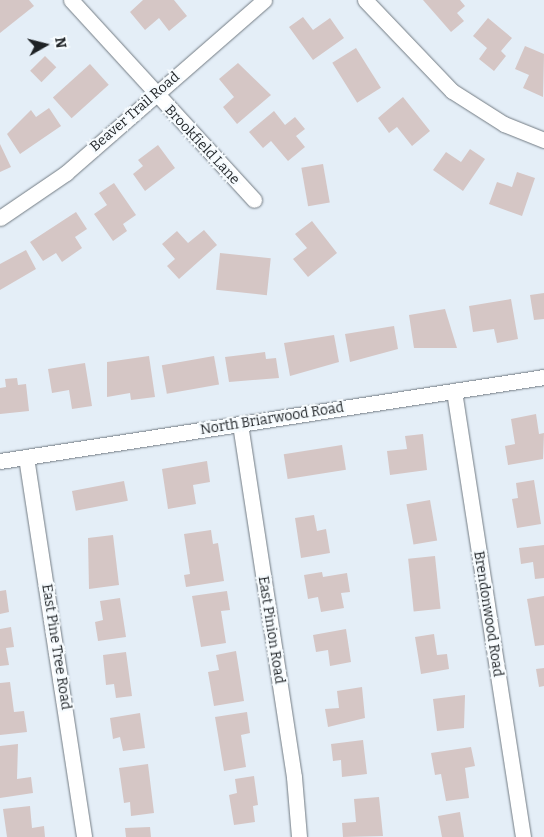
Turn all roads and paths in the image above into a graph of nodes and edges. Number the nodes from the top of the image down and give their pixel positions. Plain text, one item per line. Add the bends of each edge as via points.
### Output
1 (71, 0) edge
2 (264, 0) edge
3 (365, 0) edge
4 (155, 94) junction
5 (544, 140) edge
6 (254, 200) dead end
7 (0, 218) edge
8 (544, 377) edge
9 (454, 391) junction
10 (240, 424) junction
11 (26, 457) junction
12 (0, 461) edge
13 (84, 837) edge
14 (298, 837) edge
15 (523, 837) edge

1 - 4 street, Brookfield Lane
2 - 4 street, Beaver Trail Road
3 - 5 street via 452,91 504,124
4 - 6 street, Brookfield Lane
4 - 7 street, Beaver Trail Road via 66,173
8 - 9 street, North Briarwood Road
9 - 10 street, North Briarwood Road
9 - 15 street, Brendonwood Road
10 - 11 street, North Briarwood Road
10 - 14 street, East Pinion Road via 295,784
11 - 12 street, North Briarwood Road
11 - 13 street, East Pine Tree Road

